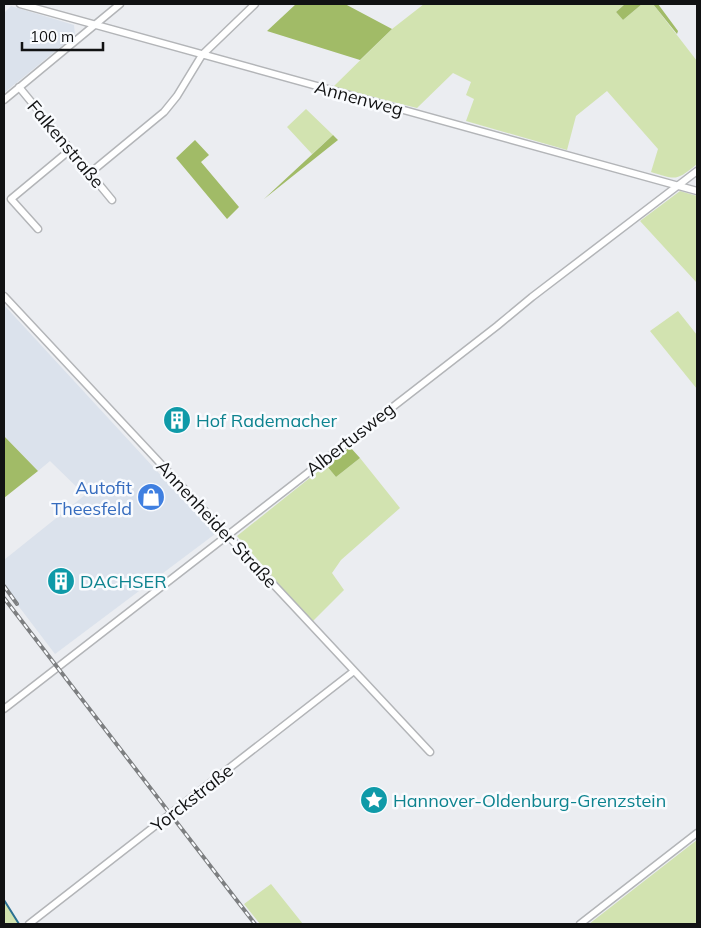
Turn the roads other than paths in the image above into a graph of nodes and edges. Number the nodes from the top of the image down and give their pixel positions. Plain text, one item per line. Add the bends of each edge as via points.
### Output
1 (20, 4) edge
2 (120, 4) edge
3 (255, 4) edge
4 (94, 25) junction
5 (202, 55) junction
6 (19, 87) junction
7 (4, 100) edge
8 (70, 150) junction
9 (697, 171) edge
10 (90, 173) junction
11 (678, 186) junction
12 (697, 191) edge
13 (112, 200) dead end
14 (38, 229) dead end
15 (4, 296) edge
16 (228, 536) junction
17 (354, 670) junction
18 (4, 709) edge
19 (430, 752) dead end
20 (697, 833) edge
21 (29, 924) edge
22 (580, 924) edge

1 - 4 street, Annenweg
2 - 4 street
3 - 5 street
4 - 5 street, Annenweg
4 - 6 street
5 - 10 street via 164,112
5 - 11 street, Annenweg
6 - 7 street
6 - 8 street, Falkenstraße
8 - 10 street, Falkenstraße
8 - 14 street via 11,199
9 - 11 street, Albertusweg
10 - 13 street, Falkenstraße
11 - 12 street, Annenweg
11 - 16 street, Albertusweg
15 - 16 street, Annenheider Straße
16 - 17 street, Annenheider Straße
16 - 18 street, Albertusweg
17 - 19 street, Annenheider Straße
17 - 21 street, Yorckstraße
20 - 22 street

